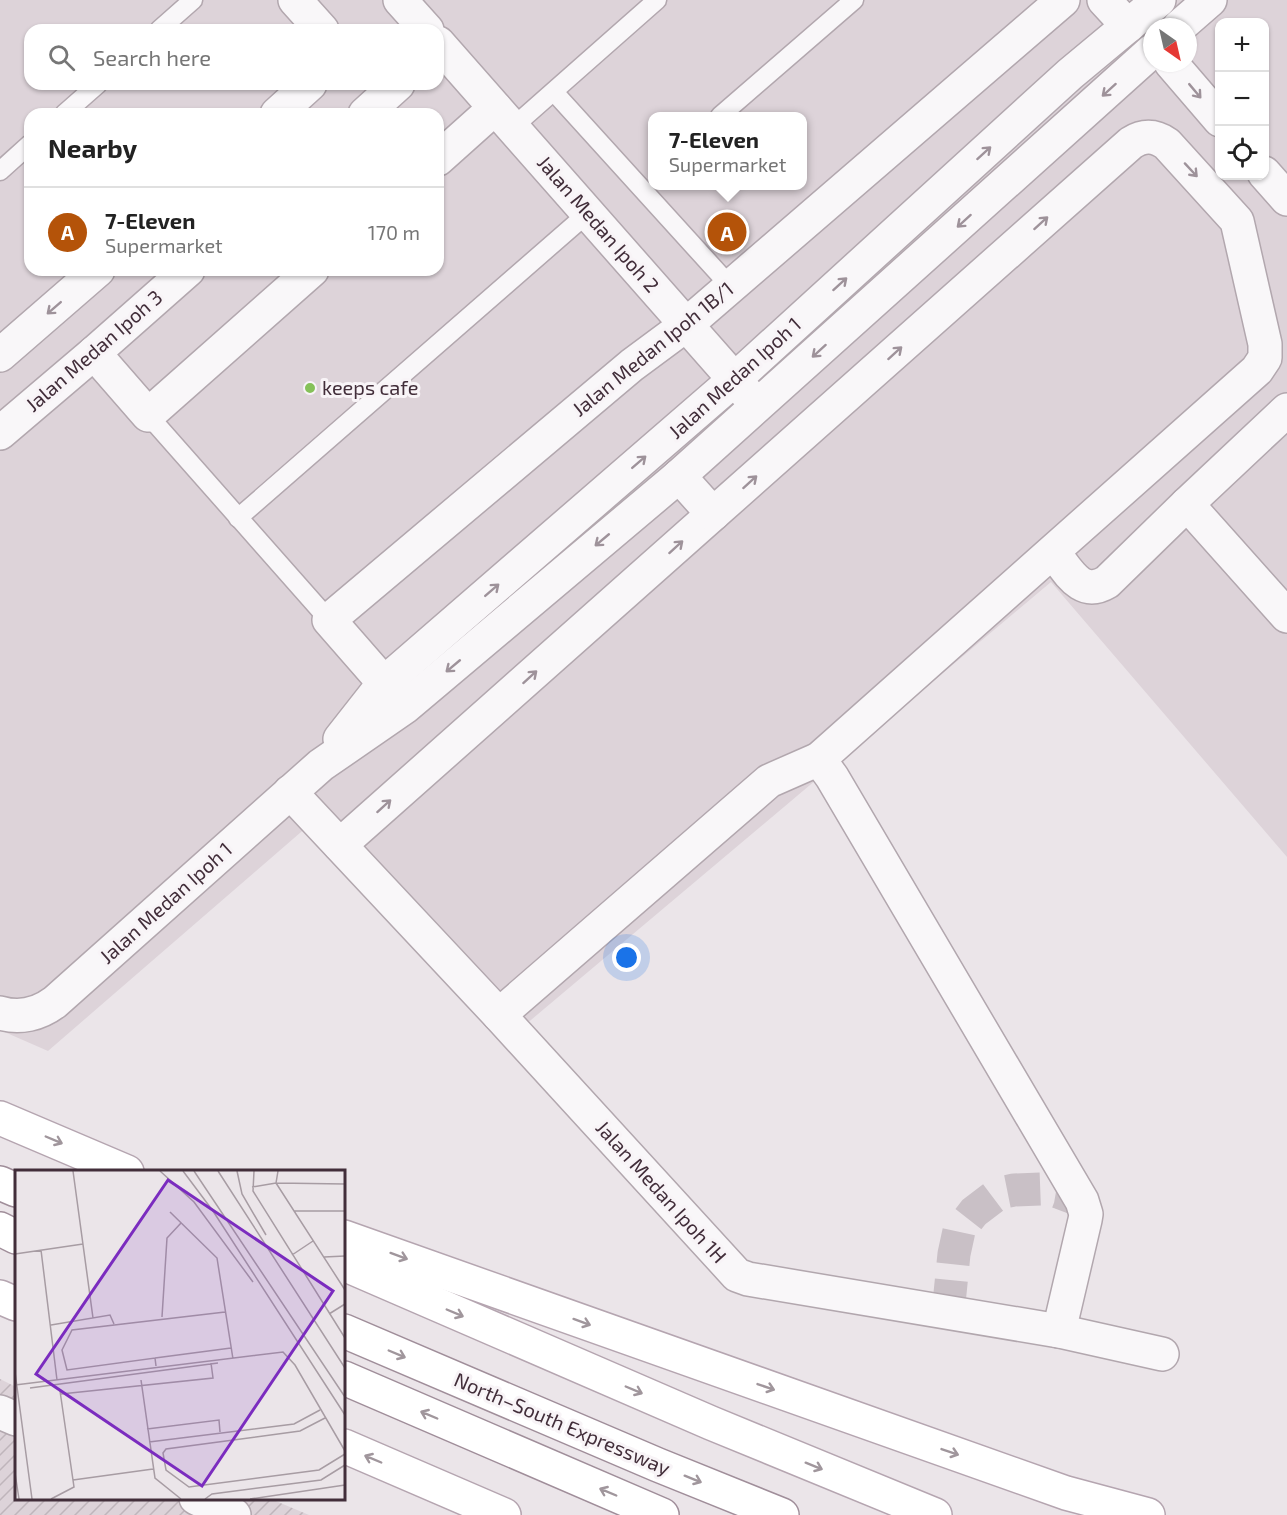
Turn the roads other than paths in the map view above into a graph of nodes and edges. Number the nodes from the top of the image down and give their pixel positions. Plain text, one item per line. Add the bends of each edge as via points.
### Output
1 (194, 0) edge
2 (295, 0) edge
3 (400, 0) edge
4 (657, 0) edge
5 (854, 0) edge
6 (1063, 0) edge
7 (1104, 0) edge
8 (1159, 0) edge
9 (1210, 0) edge
10 (1189, 18) edge
11 (166, 24) edge
12 (317, 24) edge
13 (421, 24) edge
14 (1140, 34) edge
15 (444, 51) edge
16 (1143, 59) edge
17 (1179, 72) edge
18 (91, 90) edge
19 (303, 90) edge
20 (391, 90) edge
21 (554, 92) junction
22 (71, 108) edge
23 (284, 108) edge
24 (371, 108) edge
25 (726, 112) edge
26 (1215, 114) edge
27 (504, 118) junction
28 (24, 149) edge
29 (444, 155) edge
30 (0, 171) edge
31 (1269, 179) edge
32 (646, 181) edge
33 (653, 190) edge
34 (1287, 199) edge
35 (588, 213) junction
36 (90, 276) edge
37 (181, 276) edge
38 (305, 276) edge
39 (731, 287) junction
40 (686, 325) junction
41 (3, 346) edge
42 (94, 353) junction
43 (734, 380) junction
44 (758, 406) junction
45 (1287, 411) edge
46 (148, 416) junction
47 (0, 433) edge
48 (679, 476) junction
49 (1187, 504) junction
50 (713, 514) junction
51 (238, 518) junction
52 (1053, 552) junction
53 (1287, 616) edge
54 (328, 620) junction
55 (394, 695) junction
56 (819, 759) junction
57 (290, 792) junction
58 (340, 844) junction
59 (0, 1012) edge
60 (499, 1015) junction
61 (0, 1118) edge
62 (122, 1170) edge
63 (0, 1183) edge
64 (15, 1190) edge
65 (0, 1229) edge
66 (15, 1236) edge
67 (345, 1237) edge
68 (345, 1264) edge
69 (0, 1297) edge
70 (15, 1304) edge
71 (345, 1331) edge
72 (1059, 1331) junction
73 (1162, 1353) dead end
74 (345, 1378) edge
75 (0, 1412) edge
76 (15, 1419) edge
77 (345, 1446) edge
78 (442, 1489) junction
79 (200, 1500) edge
80 (234, 1515) edge
81 (478, 1515) edge
82 (504, 1515) edge
83 (662, 1515) edge
84 (782, 1515) edge
85 (935, 1515) edge
86 (1148, 1515) edge

1 - 11 lane
2 - 12 street
3 - 13 street, Jalan Medan Ipoh 2
4 - 21 lane
5 - 25 lane
6 - 39 street, Jalan Medan Ipoh 1B/1
7 - 14 street
8 - 14 street
9 - 10 street
43 -> 14 street, Jalan Medan Ipoh 1 via 1070,74 1127,37 1146,35
15 - 27 street, Jalan Medan Ipoh 2
16 -> 44 street, Jalan Medan Ipoh 1
17 -> 26 street
18 - 22 lane
19 - 23 street
20 - 24 street
21 - 27 lane
21 - 32 lane
27 - 29 street
27 - 35 street, Jalan Medan Ipoh 2
28 - 30 lane
31 - 34 street
33 - 39 lane
35 - 40 street, Jalan Medan Ipoh 2
35 - 51 lane
36 -> 41 street
37 - 42 street, Jalan Medan Ipoh 3
38 - 46 street
39 - 40 street, Jalan Medan Ipoh 1B/1
40 - 43 street, Jalan Medan Ipoh 2
40 - 54 street, Jalan Medan Ipoh 1B/1 via 632,365
42 - 46 street
42 - 47 street, Jalan Medan Ipoh 3
43 - 44 street, Jalan Medan Ipoh 2
55 -> 43 street, Jalan Medan Ipoh 1
44 - 48 street, Jalan Medan Ipoh 1
45 - 49 street
46 - 51 lane
48 - 50 street
48 -> 55 street, Jalan Medan Ipoh 1
49 - 52 street via 1100,586 1092,588 1077,581
49 - 53 street
50 -> 52 street via 1122,151 1149,136 1167,144 1237,221 1265,358 1257,370
58 -> 50 street
51 - 54 lane
52 - 56 street
54 - 55 street
55 - 57 street, Jalan Medan Ipoh 1
56 - 60 street via 769,781
56 - 72 street via 1082,1202 1085,1220
57 - 58 street, Jalan Medan Ipoh 1H
57 - 59 street, Jalan Medan Ipoh 1 via 56,1002 33,1014
58 - 60 street, Jalan Medan Ipoh 1H
60 - 72 street, Jalan Medan Ipoh 1H via 737,1275
61 -> 62 main road
63 - 64 main road
65 - 66 main road
67 -> 86 main road via 1066,1493
68 -> 85 main road
69 - 70 main road
71 -> 84 main road, North–South Expressway
72 - 73 street, Jalan Medan Ipoh 1H
83 -> 74 main road
75 - 76 street
78 -> 77 main road
78 - 81 main road
78 - 82 main road
79 - 80 street

